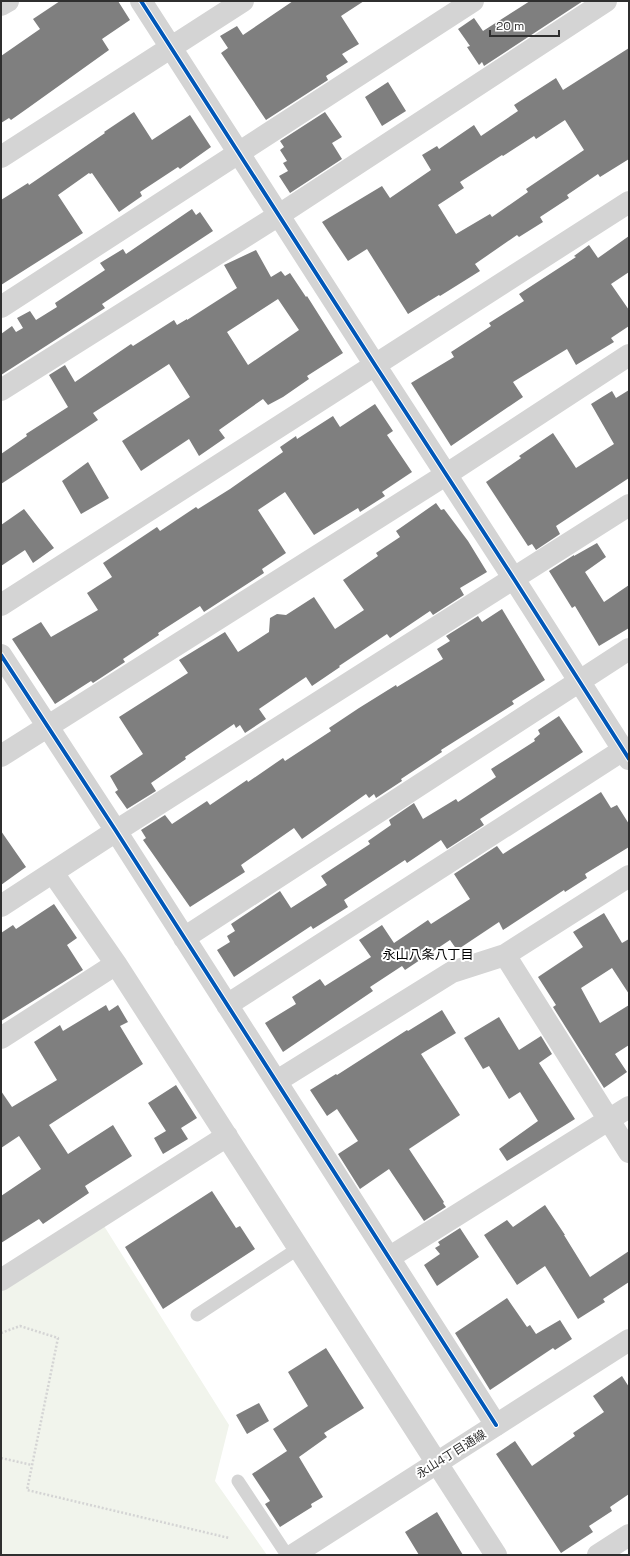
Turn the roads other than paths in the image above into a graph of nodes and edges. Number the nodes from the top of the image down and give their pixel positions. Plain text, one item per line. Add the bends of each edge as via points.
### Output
1 (8, 1) edge
2 (141, 1) edge
3 (243, 1) edge
4 (474, 1) edge
5 (606, 1) edge
6 (1, 5) edge
7 (171, 47) junction
8 (238, 154) junction
9 (1, 156) edge
10 (629, 202) edge
11 (279, 215) junction
12 (1, 307) edge
13 (629, 356) edge
14 (375, 365) junction
15 (1, 390) edge
16 (447, 474) junction
17 (629, 505) edge
18 (514, 579) junction
19 (1, 605) edge
20 (629, 649) edge
21 (1, 655) edge
22 (579, 681) junction
23 (48, 726) junction
24 (626, 754) edge
25 (1, 756) edge
26 (116, 831) junction
27 (53, 873) junction
28 (629, 876) edge
29 (1, 906) edge
30 (184, 938) junction
31 (505, 955) junction
32 (116, 964) junction
33 (227, 1005) junction
34 (1, 1038) edge
35 (277, 1082) junction
36 (629, 1107) edge
37 (609, 1120) junction
38 (227, 1136) junction
39 (629, 1152) edge
40 (299, 1248) junction
41 (390, 1258) junction
42 (1, 1280) edge
43 (197, 1315) dead end
44 (629, 1340) edge
45 (496, 1425) junction
46 (436, 1462) junction
47 (238, 1481) dead end
48 (629, 1535) edge
49 (287, 1555) edge
50 (293, 1555) edge
51 (496, 1555) edge
52 (598, 1555) edge

1 - 6 street
2 - 7 street
3 - 7 street
4 - 8 street
5 - 11 street
7 - 8 street
7 - 9 street
8 - 11 street
8 - 12 street
10 - 14 street
11 - 14 street
11 - 15 street
13 - 16 street
14 - 16 street
14 - 19 street
16 - 18 street
16 - 23 street
17 - 18 street
18 - 22 street
18 - 26 street
20 - 22 street
21 - 23 street
22 - 24 street
22 - 30 street
23 - 25 street
23 - 26 street
24 - 33 street
26 - 27 street
26 - 30 street
27 - 29 street
27 - 32 street
28 - 31 street
30 - 33 street
31 - 35 street via 452,972
31 - 37 street
32 - 34 street
32 - 38 street
33 - 35 street
35 - 41 street
36 - 37 street
37 - 39 street
37 - 41 street
38 - 40 street
38 - 42 street
40 - 43 lane
40 - 46 street
41 - 45 street
44 - 45 street, 永山4丁目通線
45 - 46 street, 永山4丁目通線
46 - 50 street, 永山4丁目通線
46 - 51 street
47 - 49 lane
48 - 52 street

